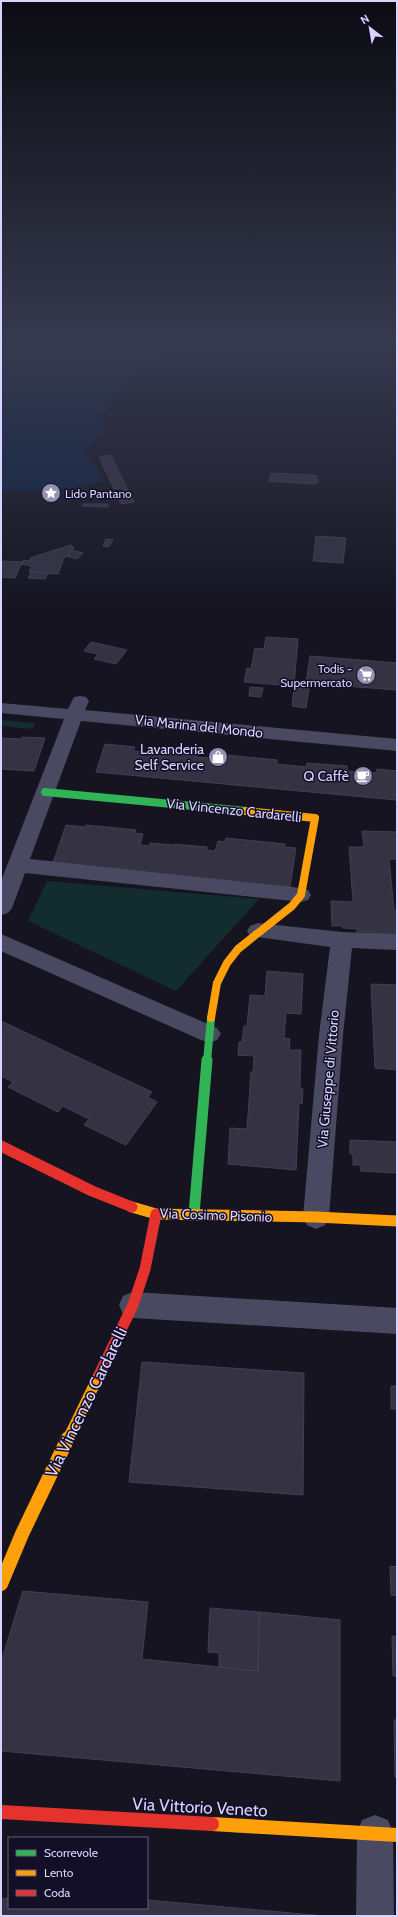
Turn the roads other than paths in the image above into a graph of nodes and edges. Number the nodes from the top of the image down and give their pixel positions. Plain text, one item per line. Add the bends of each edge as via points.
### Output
1 (1, 694) edge
2 (77, 707) junction
3 (1, 708) edge
4 (397, 731) edge
5 (397, 745) edge
6 (45, 792) junction
7 (17, 866) junction
8 (301, 895) junction
9 (1, 908) edge
10 (258, 931) junction
11 (342, 940) junction
12 (1, 942) edge
13 (397, 942) edge
14 (209, 1034) junction
15 (1, 1146) edge
16 (156, 1214) junction
17 (194, 1214) junction
18 (316, 1217) junction
19 (397, 1221) edge
20 (133, 1305) junction
21 (397, 1321) edge
22 (1, 1584) edge
23 (1, 1812) edge
24 (386, 1834) edge
25 (375, 1916) edge

1 - 2 street, Via Marina del Mondo
2 - 3 street, Via Marina del Mondo
2 - 4 street, Via Marina del Mondo
2 - 5 street, Via Marina del Mondo
2 - 6 street
6 - 7 street
6 - 8 street, Via Vincenzo Cardarelli via 315,818
7 - 8 street
7 - 9 street
8 - 10 street via 292,906
10 - 11 street
10 - 14 street via 238,949 227,963 217,983
11 - 13 street
11 - 18 street, Via Giuseppe di Vittorio via 331,1035
12 - 14 street
14 - 17 street
15 - 16 street, Via Cosimo Pisonio via 115,1201
16 - 17 street, Via Cosimo Pisonio
16 - 20 street, Via Vincenzo Cardarelli
17 - 18 street, Via Cosimo Pisonio
18 - 19 street, Via Cosimo Pisonio
20 - 21 street
20 - 22 street, Via Vincenzo Cardarelli via 22,1534
23 - 24 street, Via Vittorio Veneto
24 - 25 street

